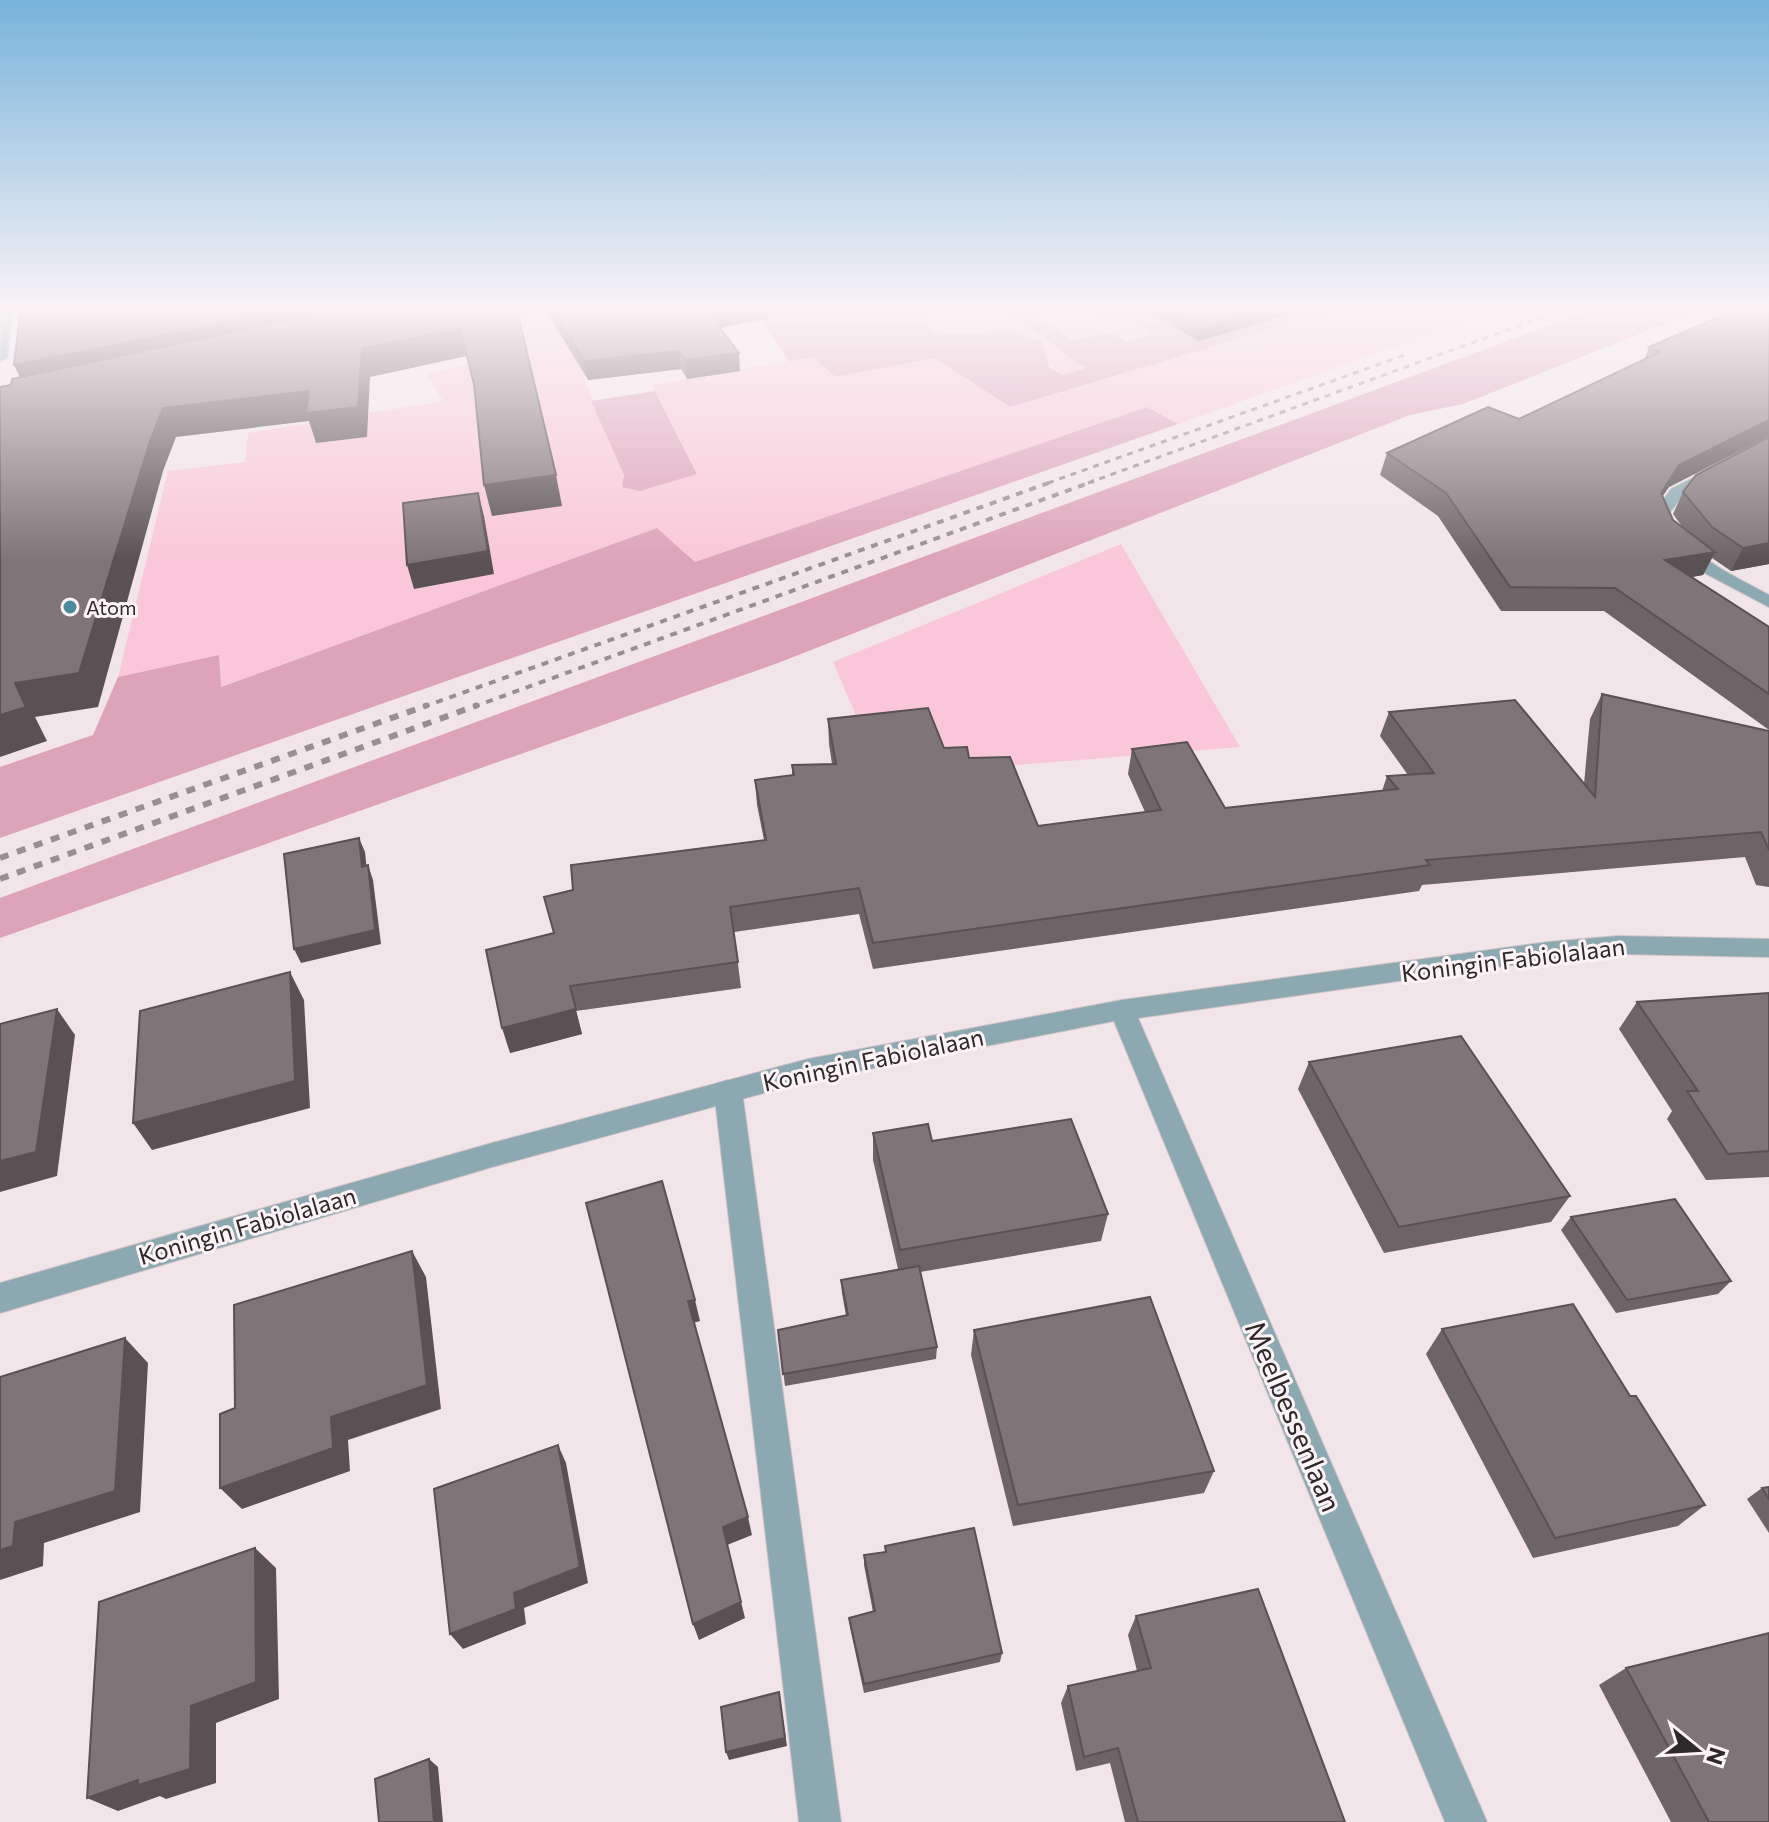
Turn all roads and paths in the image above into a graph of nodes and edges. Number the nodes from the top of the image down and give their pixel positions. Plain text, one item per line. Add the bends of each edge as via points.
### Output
1 (1769, 443) edge
2 (1769, 602) edge
3 (1769, 948) edge
4 (1122, 1010) junction
5 (728, 1091) junction
6 (0, 1298) edge
7 (820, 1822) edge
8 (1466, 1822) edge

1 - 2 street via 1677,492 1661,514 1670,537 1703,565
3 - 4 street, Koningin Fabiolalaan via 1675,944 1562,950
4 - 5 street, Koningin Fabiolalaan via 808,1070
4 - 8 street, Meelbessenlaan
5 - 6 street, Koningin Fabiolalaan
5 - 7 street

